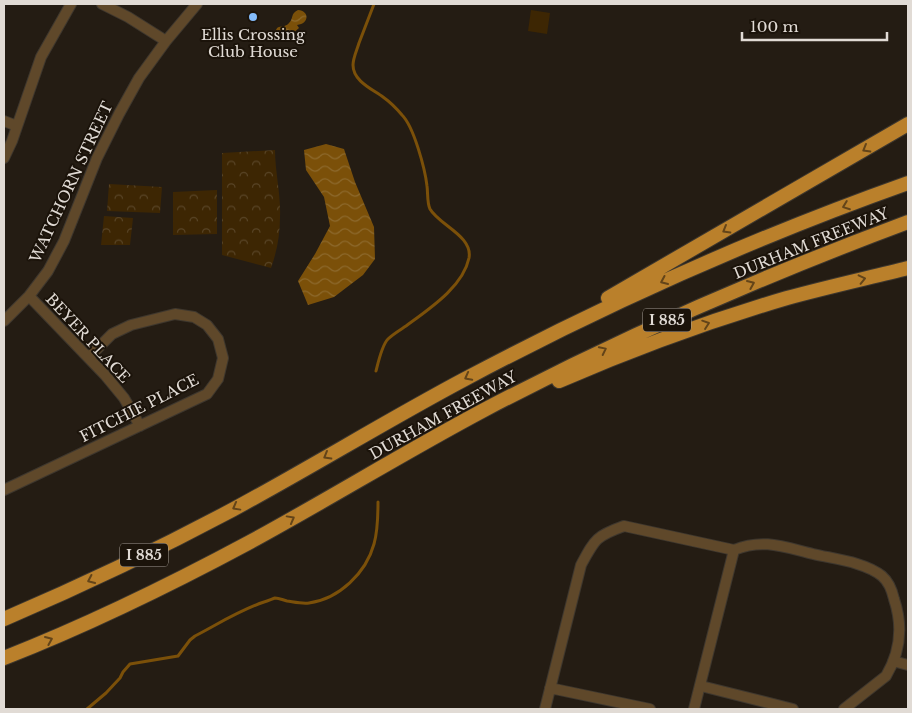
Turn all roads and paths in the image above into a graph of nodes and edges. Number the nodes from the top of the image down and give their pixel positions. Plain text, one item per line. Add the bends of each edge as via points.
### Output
1 (71, 4) edge
2 (102, 4) edge
3 (197, 4) edge
4 (166, 41) junction
5 (4, 121) edge
6 (908, 124) edge
7 (16, 126) junction
8 (4, 158) edge
9 (908, 183) edge
10 (908, 222) edge
11 (908, 268) edge
12 (29, 296) junction
13 (4, 321) edge
14 (512, 354) junction
15 (89, 357) junction
16 (140, 426) junction
17 (435, 437) junction
18 (4, 488) edge
19 (734, 550) junction
20 (4, 619) edge
21 (898, 649) junction
22 (908, 651) edge
23 (4, 658) edge
24 (893, 661) junction
25 (908, 665) edge
26 (700, 686) junction
27 (550, 688) junction
28 (545, 709) edge
29 (650, 709) edge
30 (694, 709) edge
31 (793, 709) edge
32 (844, 709) edge

1 - 7 street via 41,57
2 - 4 street
3 - 4 street, WATCHORN STREET
4 - 12 street, WATCHORN STREET via 139,78 119,114 97,158 64,241 48,271
5 - 7 street
6 -> 14 highway
7 - 8 street
9 -> 14 highway, DURHAM FREEWAY / I 885 via 704,264
17 -> 10 highway, DURHAM FREEWAY / I 885 via 528,387 671,318
17 -> 11 highway via 589,368 693,328 788,298
12 - 13 street, WATCHORN STREET
12 - 15 street, BEYER PLACE
14 -> 20 highway, DURHAM FREEWAY / I 885 via 194,530
15 - 16 street, BEYER PLACE via 124,398
15 - 16 street, FITCHIE PLACE via 112,334 131,325 175,314 194,316 218,339 223,358 218,379 207,394
16 - 18 street, FITCHIE PLACE
23 -> 17 highway, DURHAM FREEWAY / I 885 via 106,614 202,567
19 - 21 street via 769,543 864,566 882,576 888,582 898,610
19 - 26 street
19 - 27 street via 624,526 597,538 581,565
21 - 22 street
21 - 24 street
24 - 25 street
24 - 32 street via 886,676
26 - 30 street
26 - 31 street
27 - 28 street
27 - 29 street

